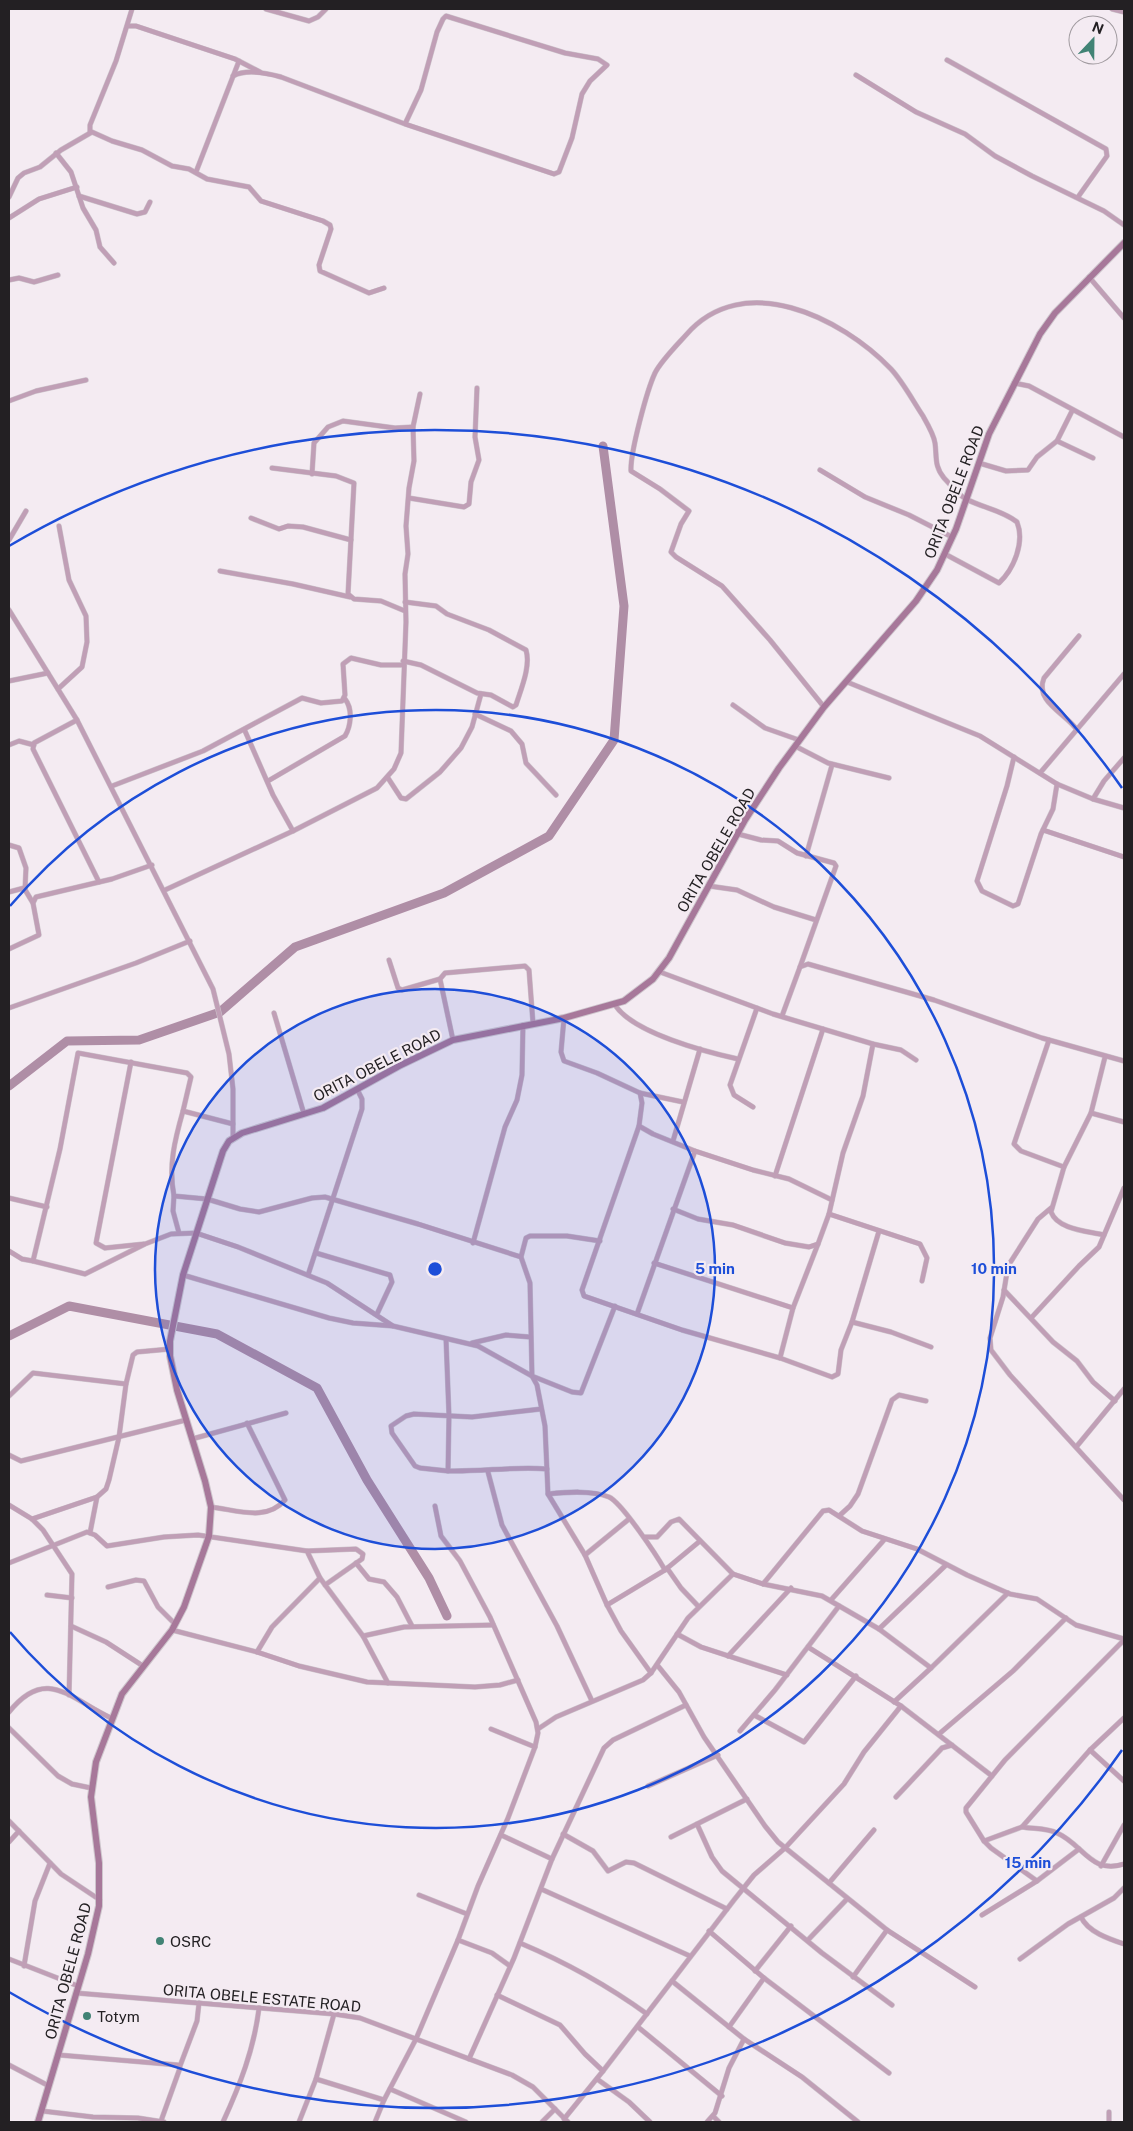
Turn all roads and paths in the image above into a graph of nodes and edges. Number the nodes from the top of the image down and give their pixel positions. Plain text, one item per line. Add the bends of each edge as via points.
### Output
1 (132, 9) edge
2 (266, 9) edge
3 (326, 9) edge
4 (1112, 9) edge
5 (1124, 12) edge
6 (128, 26) junction
7 (947, 60) dead end
8 (239, 61) junction
9 (261, 73) junction
10 (856, 75) dead end
11 (233, 76) junction
12 (405, 124) junction
13 (90, 132) junction
14 (56, 153) junction
15 (196, 172) junction
16 (76, 187) junction
17 (79, 196) junction
18 (9, 197) edge
19 (1078, 197) junction
20 (150, 202) dead end
21 (9, 218) edge
22 (1124, 226) edge
23 (1124, 244) edge
24 (114, 263) dead end
25 (58, 275) dead end
26 (1090, 277) junction
27 (9, 280) edge
28 (384, 288) dead end
29 (1124, 318) edge
30 (86, 380) dead end
31 (1014, 383) junction
32 (477, 388) dead end
33 (420, 394) dead end
34 (9, 401) edge
35 (1072, 411) junction
36 (413, 427) junction
37 (1124, 437) edge
38 (1057, 441) junction
39 (1093, 458) dead end
40 (979, 463) junction
41 (272, 468) dead end
42 (820, 470) dead end
43 (312, 474) junction
44 (409, 498) junction
45 (966, 499) junction
46 (26, 511) dead end
47 (251, 518) dead end
48 (59, 526) dead end
49 (952, 537) junction
50 (9, 540) edge
51 (351, 540) junction
52 (945, 554) junction
53 (220, 571) dead end
54 (350, 597) junction
55 (405, 602) junction
56 (9, 610) edge
57 (406, 611) junction
58 (1079, 636) dead end
59 (403, 663) junction
60 (48, 673) junction
61 (1124, 674) edge
62 (9, 681) edge
63 (847, 682) junction
64 (58, 689) junction
65 (481, 694) junction
66 (345, 699) junction
67 (733, 705) dead end
68 (824, 707) junction
69 (475, 714) junction
70 (77, 720) junction
71 (1077, 730) junction
72 (245, 731) junction
73 (797, 743) junction
74 (9, 745) edge
75 (34, 745) junction
76 (1014, 757) junction
77 (1124, 758) edge
78 (832, 765) junction
79 (1040, 773) junction
80 (388, 778) junction
81 (889, 778) dead end
82 (268, 781) junction
83 (1057, 784) junction
84 (112, 786) junction
85 (556, 795) dead end
86 (1093, 799) junction
87 (1124, 808) edge
88 (1043, 830) junction
89 (293, 831) junction
90 (738, 834) junction
91 (9, 845) edge
92 (806, 856) junction
93 (1124, 857) edge
94 (152, 865) junction
95 (99, 882) junction
96 (709, 886) junction
97 (25, 889) junction
98 (165, 890) junction
99 (9, 892) edge
100 (32, 903) junction
101 (816, 920) junction
102 (190, 941) junction
103 (9, 949) edge
104 (389, 960) dead end
105 (800, 967) junction
106 (660, 972) junction
107 (440, 979) junction
108 (615, 1005) junction
109 (9, 1008) edge
110 (757, 1008) junction
111 (274, 1012) dead end
112 (782, 1016) junction
113 (564, 1018) junction
114 (533, 1023) junction
115 (523, 1025) junction
116 (823, 1029) junction
117 (453, 1040) junction
118 (1049, 1040) junction
119 (873, 1044) junction
120 (700, 1049) junction
121 (1104, 1057) junction
122 (738, 1059) junction
123 (916, 1060) dead end
124 (1124, 1061) edge
125 (131, 1062) junction
126 (358, 1090) junction
127 (640, 1093) junction
128 (683, 1102) junction
129 (753, 1107) dead end
130 (183, 1110) junction
131 (1091, 1112) junction
132 (304, 1114) junction
133 (1124, 1122) edge
134 (233, 1124) junction
135 (639, 1126) junction
136 (233, 1137) junction
137 (673, 1142) junction
138 (695, 1151) junction
139 (1064, 1168) junction
140 (776, 1176) junction
141 (1124, 1188) edge
142 (174, 1196) junction
143 (9, 1198) edge
144 (207, 1199) junction
145 (332, 1199) junction
146 (832, 1200) junction
147 (47, 1207) junction
148 (1051, 1208) junction
149 (673, 1209) junction
150 (829, 1214) junction
151 (879, 1231) junction
152 (179, 1233) junction
153 (196, 1233) junction
154 (1104, 1235) junction
155 (600, 1242) junction
156 (473, 1243) junction
157 (145, 1244) junction
158 (818, 1244) junction
159 (9, 1251) edge
160 (316, 1253) junction
161 (521, 1258) junction
162 (33, 1261) junction
163 (654, 1263) junction
164 (308, 1274) junction
165 (183, 1275) junction
166 (922, 1281) dead end
167 (1004, 1290) junction
168 (615, 1306) junction
169 (793, 1308) junction
170 (378, 1314) junction
171 (636, 1314) junction
172 (1032, 1318) junction
173 (852, 1322) junction
174 (393, 1326) junction
175 (530, 1337) junction
176 (446, 1339) junction
177 (470, 1343) junction
178 (170, 1348) junction
179 (931, 1348) dead end
180 (780, 1358) junction
181 (532, 1376) junction
182 (126, 1384) junction
183 (1124, 1388) edge
184 (9, 1396) edge
185 (926, 1400) dead end
186 (1115, 1401) junction
187 (541, 1409) junction
188 (286, 1413) dead end
189 (449, 1416) junction
190 (186, 1420) junction
191 (247, 1422) junction
192 (119, 1437) junction
193 (192, 1439) junction
194 (1077, 1446) junction
195 (9, 1455) edge
196 (547, 1469) junction
197 (448, 1471) junction
198 (488, 1472) junction
199 (548, 1494) junction
200 (97, 1497) junction
201 (1124, 1500) edge
202 (9, 1505) edge
203 (435, 1506) dead end
204 (211, 1507) junction
205 (839, 1516) junction
206 (32, 1519) junction
207 (629, 1519) junction
208 (90, 1533) junction
209 (209, 1536) junction
210 (645, 1537) junction
211 (700, 1540) junction
212 (884, 1540) junction
213 (54, 1544) junction
214 (308, 1551) junction
215 (586, 1555) junction
216 (9, 1563) edge
217 (356, 1564) junction
218 (946, 1565) junction
219 (666, 1569) junction
220 (733, 1574) junction
221 (320, 1578) junction
222 (764, 1584) junction
223 (325, 1585) junction
224 (108, 1587) dead end
225 (792, 1588) junction
226 (1008, 1593) junction
227 (47, 1595) dead end
228 (72, 1598) junction
229 (830, 1600) junction
230 (606, 1605) junction
231 (698, 1606) junction
232 (840, 1606) junction
233 (1066, 1618) junction
234 (493, 1625) junction
235 (71, 1626) junction
236 (412, 1626) junction
237 (173, 1627) junction
238 (879, 1628) junction
239 (677, 1634) junction
240 (363, 1636) junction
241 (1124, 1639) edge
242 (808, 1647) junction
243 (257, 1652) junction
244 (728, 1656) junction
245 (142, 1666) junction
246 (658, 1666) junction
247 (931, 1668) junction
248 (652, 1673) junction
249 (787, 1675) junction
250 (856, 1676) junction
251 (518, 1680) junction
252 (388, 1683) junction
253 (70, 1696) junction
254 (592, 1702) junction
255 (894, 1702) junction
256 (686, 1705) junction
257 (901, 1706) junction
258 (9, 1712) edge
259 (754, 1715) junction
260 (111, 1718) junction
261 (1124, 1718) edge
262 (9, 1728) edge
263 (491, 1729) dead end
264 (538, 1729) junction
265 (740, 1731) dead end
266 (939, 1734) junction
267 (945, 1739) junction
268 (952, 1745) junction
269 (535, 1746) junction
270 (942, 1748) junction
271 (1090, 1750) junction
272 (718, 1755) junction
273 (992, 1776) junction
274 (1124, 1781) edge
275 (648, 1786) dead end
276 (91, 1788) junction
277 (896, 1797) dead end
278 (747, 1799) junction
279 (9, 1821) edge
280 (697, 1824) junction
281 (1124, 1825) edge
282 (1022, 1827) junction
283 (874, 1830) dead end
284 (19, 1831) junction
285 (563, 1834) junction
286 (501, 1836) junction
287 (671, 1837) dead end
288 (984, 1841) junction
289 (9, 1842) edge
290 (785, 1848) junction
291 (1079, 1849) junction
292 (552, 1859) junction
293 (50, 1863) junction
294 (1124, 1864) edge
295 (1101, 1866) junction
296 (1038, 1881) junction
297 (829, 1884) junction
298 (744, 1888) junction
299 (1124, 1888) edge
300 (541, 1889) junction
301 (419, 1895) dead end
302 (846, 1899) junction
303 (100, 1900) junction
304 (726, 1909) junction
305 (467, 1914) junction
306 (982, 1915) dead end
307 (1081, 1917) junction
308 (791, 1926) junction
309 (887, 1930) junction
310 (709, 1931) junction
311 (458, 1940) junction
312 (808, 1940) junction
313 (520, 1943) junction
314 (1124, 1944) edge
315 (690, 1956) junction
316 (9, 1959) edge
317 (1020, 1959) dead end
318 (24, 1966) junction
319 (510, 1966) junction
320 (755, 1971) junction
321 (853, 1977) junction
322 (764, 1978) junction
323 (672, 1981) junction
324 (78, 1986) junction
325 (975, 1987) dead end
326 (76, 1993) junction
327 (498, 1995) junction
328 (199, 2003) junction
329 (892, 2005) dead end
330 (259, 2008) junction
331 (334, 2014) junction
332 (647, 2014) junction
333 (638, 2027) junction
334 (729, 2027) junction
335 (416, 2039) junction
336 (744, 2039) junction
337 (59, 2056) junction
338 (469, 2059) junction
339 (9, 2065) edge
340 (180, 2066) junction
341 (604, 2071) junction
342 (889, 2073) dead end
343 (316, 2079) junction
344 (598, 2079) junction
345 (49, 2086) junction
346 (390, 2089) junction
347 (722, 2096) junction
348 (384, 2100) junction
349 (554, 2109) junction
350 (42, 2111) junction
351 (1109, 2112) dead end
352 (713, 2116) junction
353 (104, 2120) edge
354 (566, 2121) edge
355 (38, 2122) edge
356 (162, 2122) edge
357 (223, 2122) edge
358 (299, 2122) edge
359 (375, 2122) edge
360 (466, 2122) edge
361 (542, 2122) edge
362 (650, 2122) edge
363 (707, 2122) edge
364 (719, 2122) edge
365 (858, 2122) edge
366 (1109, 2122) edge

1 - 6 street
2 - 3 street via 309,21
4 - 5 street
6 - 8 street
6 - 13 street
7 - 19 street via 1106,149 1107,156
8 - 9 street
8 - 11 street
9 - 11 street
9 - 12 street via 281,76
10 - 19 street via 916,112 965,134 995,156
11 - 15 street
12 - 12 street via 556,174 572,138 582,94 590,80 607,65 598,59 565,53 446,16 439,27 420,90
13 - 14 street
13 - 15 street via 142,150 172,166
14 - 16 street via 71,172
14 - 18 street via 40,167 18,178
15 - 28 street via 217,182 249,187 261,201 330,225 320,271 369,293
16 - 17 street
16 - 21 street via 39,199
17 - 20 street via 137,214 145,212
17 - 24 street via 96,230 100,247
19 - 22 street
23 - 26 main road, ORITA OBELE ROAD
25 - 27 street via 34,282 19,278
26 - 29 street
26 - 31 main road, ORITA OBELE ROAD via 1047,323
30 - 34 street via 36,391
31 - 35 street via 1029,386
31 - 40 main road, ORITA OBELE ROAD
32 - 44 street via 475,437 480,460 471,482 469,504 464,507
33 - 36 street
35 - 37 street
35 - 38 street
36 - 43 street via 395,428 342,421 328,427 314,443
36 - 44 street via 414,461
38 - 39 street
38 - 40 street via 1037,457 1028,470 1006,472
40 - 45 main road, ORITA OBELE ROAD
41 - 43 street
42 - 49 street via 865,497
43 - 51 street via 336,476 354,483
44 - 55 street
45 - 49 main road, ORITA OBELE ROAD
45 - 52 street via 1006,514 1017,522 1021,539 1014,560 1000,582 996,583
45 - 68 street via 937,467 936,442 924,417 892,370 847,334 813,315 766,303 733,304 699,320 656,372 632,452 631,471 689,511 671,552 722,586
46 - 50 street
47 - 51 street via 279,529 303,527
48 - 64 street via 69,580 86,616 88,642 82,667
49 - 52 main road, ORITA OBELE ROAD
51 - 54 street
52 - 63 main road, ORITA OBELE ROAD via 916,601
53 - 54 street
54 - 57 street via 382,601
55 - 57 street
55 - 65 street via 431,604 526,650 524,680 515,706
56 - 60 street
57 - 59 street
58 - 71 street via 1044,678 1042,689 1059,715
59 - 65 street via 421,665
59 - 66 street via 381,665 359,658 347,660 343,664
59 - 80 street via 401,753
60 - 62 street
60 - 64 street
61 - 71 street
63 - 68 main road, ORITA OBELE ROAD
63 - 76 street via 962,728
64 - 70 street
65 - 69 street
66 - 72 street via 321,703 302,698
66 - 82 street via 349,707 350,727 345,736
67 - 73 street via 764,728
68 - 73 main road, ORITA OBELE ROAD
69 - 80 street via 469,736 461,748 446,766 408,798 401,798
69 - 85 street via 504,726 515,735 522,744 526,763
70 - 75 street
70 - 84 street
71 - 79 street
72 - 82 street
72 - 84 street via 185,760
73 - 78 street
73 - 90 main road, ORITA OBELE ROAD
74 - 75 street via 19,740
75 - 95 street via 33,749
76 - 79 street
76 - 88 street via 978,882 979,889 1012,906 1017,905
77 - 86 street
78 - 81 street
78 - 92 street
79 - 83 street
80 - 89 street via 372,792
82 - 89 street
83 - 86 street
83 - 88 street via 1053,808
84 - 94 street
86 - 87 street
88 - 93 street
89 - 98 street
90 - 92 street via 778,841
90 - 96 main road, ORITA OBELE ROAD
91 - 97 street via 19,848 26,868
92 - 101 street via 836,866
94 - 95 street
94 - 98 street
95 - 100 street via 36,897
96 - 101 street via 736,890
96 - 106 main road, ORITA OBELE ROAD
97 - 99 street
97 - 100 street
98 - 102 street
100 - 103 street via 39,935
101 - 105 street
102 - 109 street
102 - 134 street via 213,989 220,1012 229,1054
104 - 107 street via 398,988 402,990
105 - 112 street
105 - 118 street via 808,964 822,966
106 - 108 main road, ORITA OBELE ROAD via 635,995
106 - 110 street
107 - 114 street via 445,973 460,970 525,966 529,970
107 - 117 street
108 - 113 main road, ORITA OBELE ROAD
108 - 120 street via 637,1023 670,1040
110 - 112 street
110 - 122 street
111 - 132 street
112 - 116 street
113 - 114 main road, ORITA OBELE ROAD
113 - 127 street via 561,1052 564,1061
114 - 115 main road, ORITA OBELE ROAD
115 - 117 main road, ORITA OBELE ROAD
115 - 156 street via 522,1074 517,1100 504,1127
116 - 119 street
116 - 140 street
117 - 126 main road, ORITA OBELE ROAD
118 - 121 street
118 - 139 street via 1014,1144 1021,1151
119 - 123 street via 901,1050
119 - 146 street via 863,1096
120 - 122 street
120 - 128 street
121 - 124 street
121 - 131 street
122 - 129 street via 731,1091
125 - 130 street via 190,1074
125 - 147 street via 80,1052 76,1054
125 - 157 street via 96,1243 105,1248
126 - 132 main road, ORITA OBELE ROAD
126 - 145 street via 362,1109
127 - 128 street
127 - 135 street
128 - 137 street
130 - 134 street
130 - 142 street via 171,1164
131 - 133 street
131 - 139 street
132 - 136 main road, ORITA OBELE ROAD
134 - 136 street
135 - 137 street
135 - 155 street
136 - 144 main road, ORITA OBELE ROAD via 219,1160
137 - 138 street
138 - 140 street
138 - 149 street
139 - 148 street
140 - 146 street
141 - 154 street
142 - 144 street
142 - 152 street via 173,1211
143 - 147 street
144 - 145 street via 248,1212 312,1198
144 - 153 main road, ORITA OBELE ROAD
145 - 156 street
145 - 160 street
146 - 150 street
147 - 162 street
148 - 154 street via 1053,1217 1062,1224
148 - 167 street via 1038,1219 1011,1260
149 - 158 street via 785,1243 809,1247
149 - 163 street
150 - 151 street
150 - 158 street
151 - 166 street via 923,1247 927,1258
151 - 173 street
152 - 153 street
152 - 157 street
153 - 164 street
153 - 165 main road, ORITA OBELE ROAD
154 - 172 street via 1099,1248
155 - 161 street via 567,1236 530,1236 526,1238
155 - 168 street via 583,1293 587,1298
156 - 161 street
157 - 162 street via 85,1274
158 - 169 street
159 - 162 street
160 - 164 street
160 - 170 street via 390,1275 392,1282
161 - 175 street via 530,1284
163 - 169 street
163 - 171 street
164 - 170 street
165 - 174 street via 329,1318
165 - 178 main road, ORITA OBELE ROAD via 171,1326
167 - 172 street
167 - 194 street via 990,1338 991,1350 1010,1375
168 - 171 street
168 - 181 street via 581,1392 572,1392
169 - 180 street
170 - 174 street
171 - 180 street
172 - 186 street
173 - 179 street via 891,1332
173 - 180 street via 841,1350 836,1376
174 - 176 street
175 - 177 street via 506,1335
175 - 181 street
176 - 177 street
176 - 189 street
177 - 181 street
178 - 182 street via 135,1353
178 - 190 main road, ORITA OBELE ROAD via 172,1373
181 - 187 street
182 - 184 street via 33,1373
182 - 192 street
183 - 186 street
185 - 205 street via 900,1395 892,1400 858,1494
186 - 194 street
187 - 189 street via 472,1417
187 - 196 street via 547,1437
188 - 191 street
189 - 197 street
189 - 197 street via 414,1414 394,1422 390,1429 415,1466
190 - 192 street
190 - 193 main road, ORITA OBELE ROAD
191 - 193 street
191 - 204 street via 285,1500 274,1510 262,1514
192 - 195 street via 21,1460
192 - 200 street via 106,1489
193 - 204 main road, ORITA OBELE ROAD
194 - 201 street
196 - 198 street via 513,1468
196 - 199 street
197 - 198 street
198 - 254 street via 502,1525 557,1626
199 - 207 street via 609,1497
199 - 215 street
200 - 206 street
200 - 208 street
202 - 206 street
203 - 234 street via 441,1536 460,1560
204 - 209 main road, ORITA OBELE ROAD
205 - 212 street
205 - 222 street via 829,1510 823,1511
206 - 213 street
207 - 210 street
207 - 215 street
208 - 209 street via 96,1535 102,1544 112,1546 164,1536
208 - 213 street
209 - 214 street
209 - 237 main road, ORITA OBELE ROAD via 194,1583
210 - 211 street via 657,1537 671,1522 679,1519
210 - 219 street
211 - 219 street
211 - 220 street
212 - 218 street via 917,1549
212 - 229 street
213 - 216 street
213 - 228 street via 72,1574
214 - 217 street via 359,1550 363,1557
214 - 221 street
215 - 230 street
217 - 223 street
217 - 236 street via 367,1578 384,1582
218 - 226 street
218 - 238 street
219 - 230 street
219 - 231 street
220 - 222 street
220 - 231 street
221 - 223 street
221 - 243 street via 272,1627
222 - 225 street
223 - 240 street
224 - 237 street via 136,1580 144,1582
225 - 229 street
225 - 244 street
226 - 233 street via 1031,1597
226 - 247 street
227 - 228 street
228 - 235 street
229 - 232 street
230 - 248 street
231 - 239 street
232 - 238 street
232 - 242 street
233 - 241 street via 1086,1629
233 - 266 street via 1013,1671
234 - 236 street
234 - 251 street
235 - 245 street via 106,1642
235 - 253 street
236 - 240 street
237 - 243 street
237 - 245 main road, ORITA OBELE ROAD
238 - 247 street
239 - 244 street
239 - 246 street
240 - 252 street
241 - 273 street
242 - 249 street
242 - 250 street
243 - 252 street via 367,1682
244 - 249 street
245 - 260 main road, ORITA OBELE ROAD via 122,1694
246 - 248 street
246 - 256 street
247 - 255 street
248 - 254 street
249 - 259 street
250 - 255 street
250 - 259 street via 804,1742
251 - 252 street via 475,1687
251 - 264 street
253 - 258 street via 40,1687 25,1695
253 - 260 street
254 - 264 street via 556,1717
255 - 257 street
256 - 272 street
256 - 285 street via 608,1744
257 - 266 street
257 - 290 street via 864,1752 844,1784
259 - 265 street
260 - 276 main road, ORITA OBELE ROAD
261 - 271 street
262 - 276 street via 58,1776 72,1784
263 - 269 street
264 - 269 street
266 - 267 street
267 - 268 street
267 - 270 street
268 - 270 street
268 - 273 street
269 - 286 street
270 - 277 street
271 - 274 street
271 - 282 street
272 - 275 street
272 - 278 street
273 - 288 street via 966,1810
276 - 303 main road, ORITA OBELE ROAD
278 - 280 street
278 - 290 street via 770,1834
279 - 284 street
280 - 287 street
280 - 298 street via 717,1865
281 - 295 street
282 - 288 street
282 - 291 street via 1054,1831
283 - 297 street
284 - 289 street
284 - 293 street
285 - 292 street
285 - 304 street via 593,1851 608,1871 626,1862 634,1863
286 - 292 street
286 - 305 street
288 - 296 street
290 - 297 street
290 - 298 street
291 - 295 street
291 - 296 street
292 - 300 street
293 - 303 street via 67,1879
293 - 318 street via 35,1902
294 - 295 street via 1112,1868
296 - 306 street
297 - 302 street
298 - 304 street
298 - 308 street
299 - 307 street via 1114,1898
300 - 313 street
300 - 315 street
301 - 305 street
302 - 309 street
302 - 312 street
303 - 324 main road, ORITA OBELE ROAD
304 - 310 street
305 - 311 street
307 - 314 street via 1090,1928
307 - 317 street
308 - 312 street
308 - 320 street
309 - 321 street
309 - 325 street
310 - 315 street
310 - 320 street
311 - 319 street via 496,1956
311 - 335 street
312 - 321 street
313 - 319 street
313 - 332 street via 552,1956
315 - 323 street
316 - 318 street
318 - 324 street
319 - 327 street
320 - 322 street
321 - 329 street
322 - 334 street
322 - 342 street
323 - 332 street
323 - 334 street
324 - 326 main road, ORITA OBELE ROAD
326 - 328 street, ORITA OBELE ESTATE ROAD
326 - 337 main road, ORITA OBELE ROAD
327 - 338 street
327 - 341 street via 560,2025 584,2054
328 - 330 street, ORITA OBELE ESTATE ROAD
328 - 340 street via 197,2021
330 - 331 street, ORITA OBELE ESTATE ROAD
330 - 357 street via 252,2048
331 - 335 street, ORITA OBELE ESTATE ROAD via 373,2022
331 - 343 street
332 - 333 street
333 - 341 street
333 - 347 street
334 - 336 street
335 - 338 street, ORITA OBELE ESTATE ROAD
335 - 346 street
336 - 347 street via 729,2068
336 - 365 street via 802,2077
337 - 340 street
337 - 345 main road, ORITA OBELE ROAD
338 - 349 street, ORITA OBELE ESTATE ROAD via 525,2082
339 - 345 street
340 - 356 street
341 - 344 street
343 - 348 street
343 - 358 street
344 - 354 street
344 - 362 street
345 - 350 main road, ORITA OBELE ROAD
346 - 348 street
346 - 360 street
347 - 352 street
348 - 359 street
349 - 354 street, ORITA OBELE ESTATE ROAD
349 - 361 street
350 - 353 street
350 - 355 main road, ORITA OBELE ROAD
351 - 366 street
352 - 363 street
352 - 364 street
353 - 356 street

